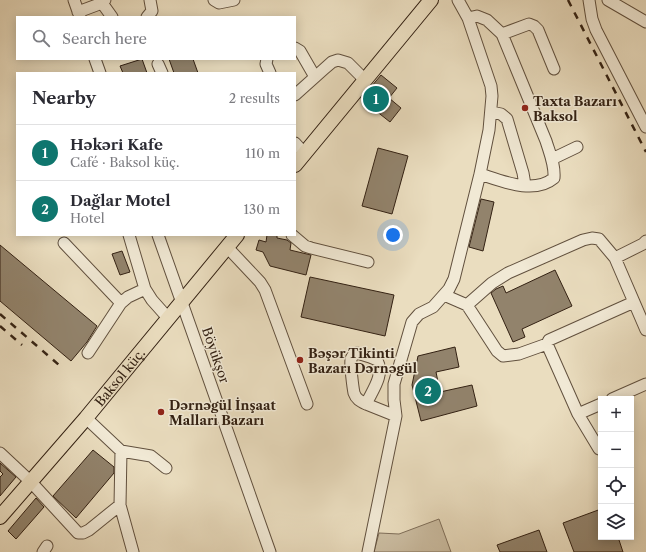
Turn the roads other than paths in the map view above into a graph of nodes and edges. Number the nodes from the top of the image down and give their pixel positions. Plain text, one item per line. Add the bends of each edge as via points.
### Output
1 (74, 0) edge
2 (150, 0) edge
3 (214, 0) edge
4 (234, 0) edge
5 (432, 0) edge
6 (458, 0) edge
7 (589, 0) edge
8 (608, 0) edge
9 (103, 2) edge
10 (79, 14) edge
11 (111, 16) edge
12 (148, 16) edge
13 (468, 18) junction
14 (646, 22) edge
15 (502, 34) junction
16 (296, 49) edge
17 (95, 60) edge
18 (267, 60) edge
19 (554, 69) dead end
20 (100, 72) edge
21 (270, 72) edge
22 (315, 77) junction
23 (364, 79) junction
24 (296, 94) edge
25 (492, 112) junction
26 (646, 126) edge
27 (577, 147) dead end
28 (300, 148) edge
29 (552, 159) junction
30 (296, 161) edge
31 (480, 174) junction
32 (524, 185) junction
33 (129, 236) edge
34 (158, 236) edge
35 (235, 236) edge
36 (293, 236) edge
37 (646, 241) edge
38 (64, 243) dead end
39 (227, 247) junction
40 (615, 258) junction
41 (368, 262) dead end
42 (145, 289) junction
43 (444, 295) junction
44 (182, 301) junction
45 (634, 302) junction
46 (121, 303) junction
47 (467, 305) junction
48 (168, 318) junction
49 (646, 330) edge
50 (547, 344) junction
51 (88, 353) dead end
52 (646, 384) edge
53 (619, 396) edge
54 (307, 404) dead end
55 (366, 404) dead end
56 (598, 405) edge
57 (578, 414) junction
58 (396, 416) junction
59 (86, 418) junction
60 (598, 447) edge
61 (121, 451) junction
62 (0, 453) edge
63 (166, 468) dead end
64 (31, 482) junction
65 (120, 505) junction
66 (0, 517) edge
67 (132, 552) edge
68 (270, 552) edge
69 (368, 552) edge

1 - 10 street
2 - 12 street via 152,11
3 - 4 street via 219,3
5 - 23 main road
6 - 13 street
7 - 26 street via 596,30
8 - 14 street
9 - 10 street
9 - 11 street
13 - 15 street via 477,16 487,20
13 - 25 street via 491,86
15 - 19 street via 529,24 534,26
15 - 29 street
16 - 22 street
17 - 20 street
18 - 21 street
22 - 23 street via 338,60 348,63
22 - 24 street
23 - 28 main road
25 - 31 street
25 - 32 street via 507,119 523,173
27 - 29 street
28 - 30 main road
29 - 32 street via 554,178 540,186
31 - 32 street
31 - 43 street via 456,274
33 - 42 street
34 - 44 street, Böyükşor
35 - 39 main road, Baksol küç.
36 - 41 street via 305,246
37 - 40 street
38 - 46 street
39 - 44 main road, Baksol küç.
39 - 54 street via 265,290
40 - 45 street
40 - 47 street via 599,239 583,240 508,273
42 - 46 street
42 - 48 street
43 - 47 street
43 - 58 street via 433,307 419,314 412,322 394,384
44 - 48 main road, Baksol küç.
44 - 68 street, Böyükşor
45 - 49 street
45 - 50 street via 549,340
46 - 51 street
47 - 50 street via 496,351 503,356 519,354
48 - 59 main road, Baksol küç.
50 - 57 street
52 - 53 street
55 - 58 street
56 - 57 street
57 - 60 street
58 - 69 street
59 - 61 street
59 - 64 main road, Baksol küç.
61 - 63 street via 151,456
61 - 65 street
62 - 64 street
64 - 65 street via 78,532 89,530
64 - 66 main road, Baksol küç.
65 - 67 street

